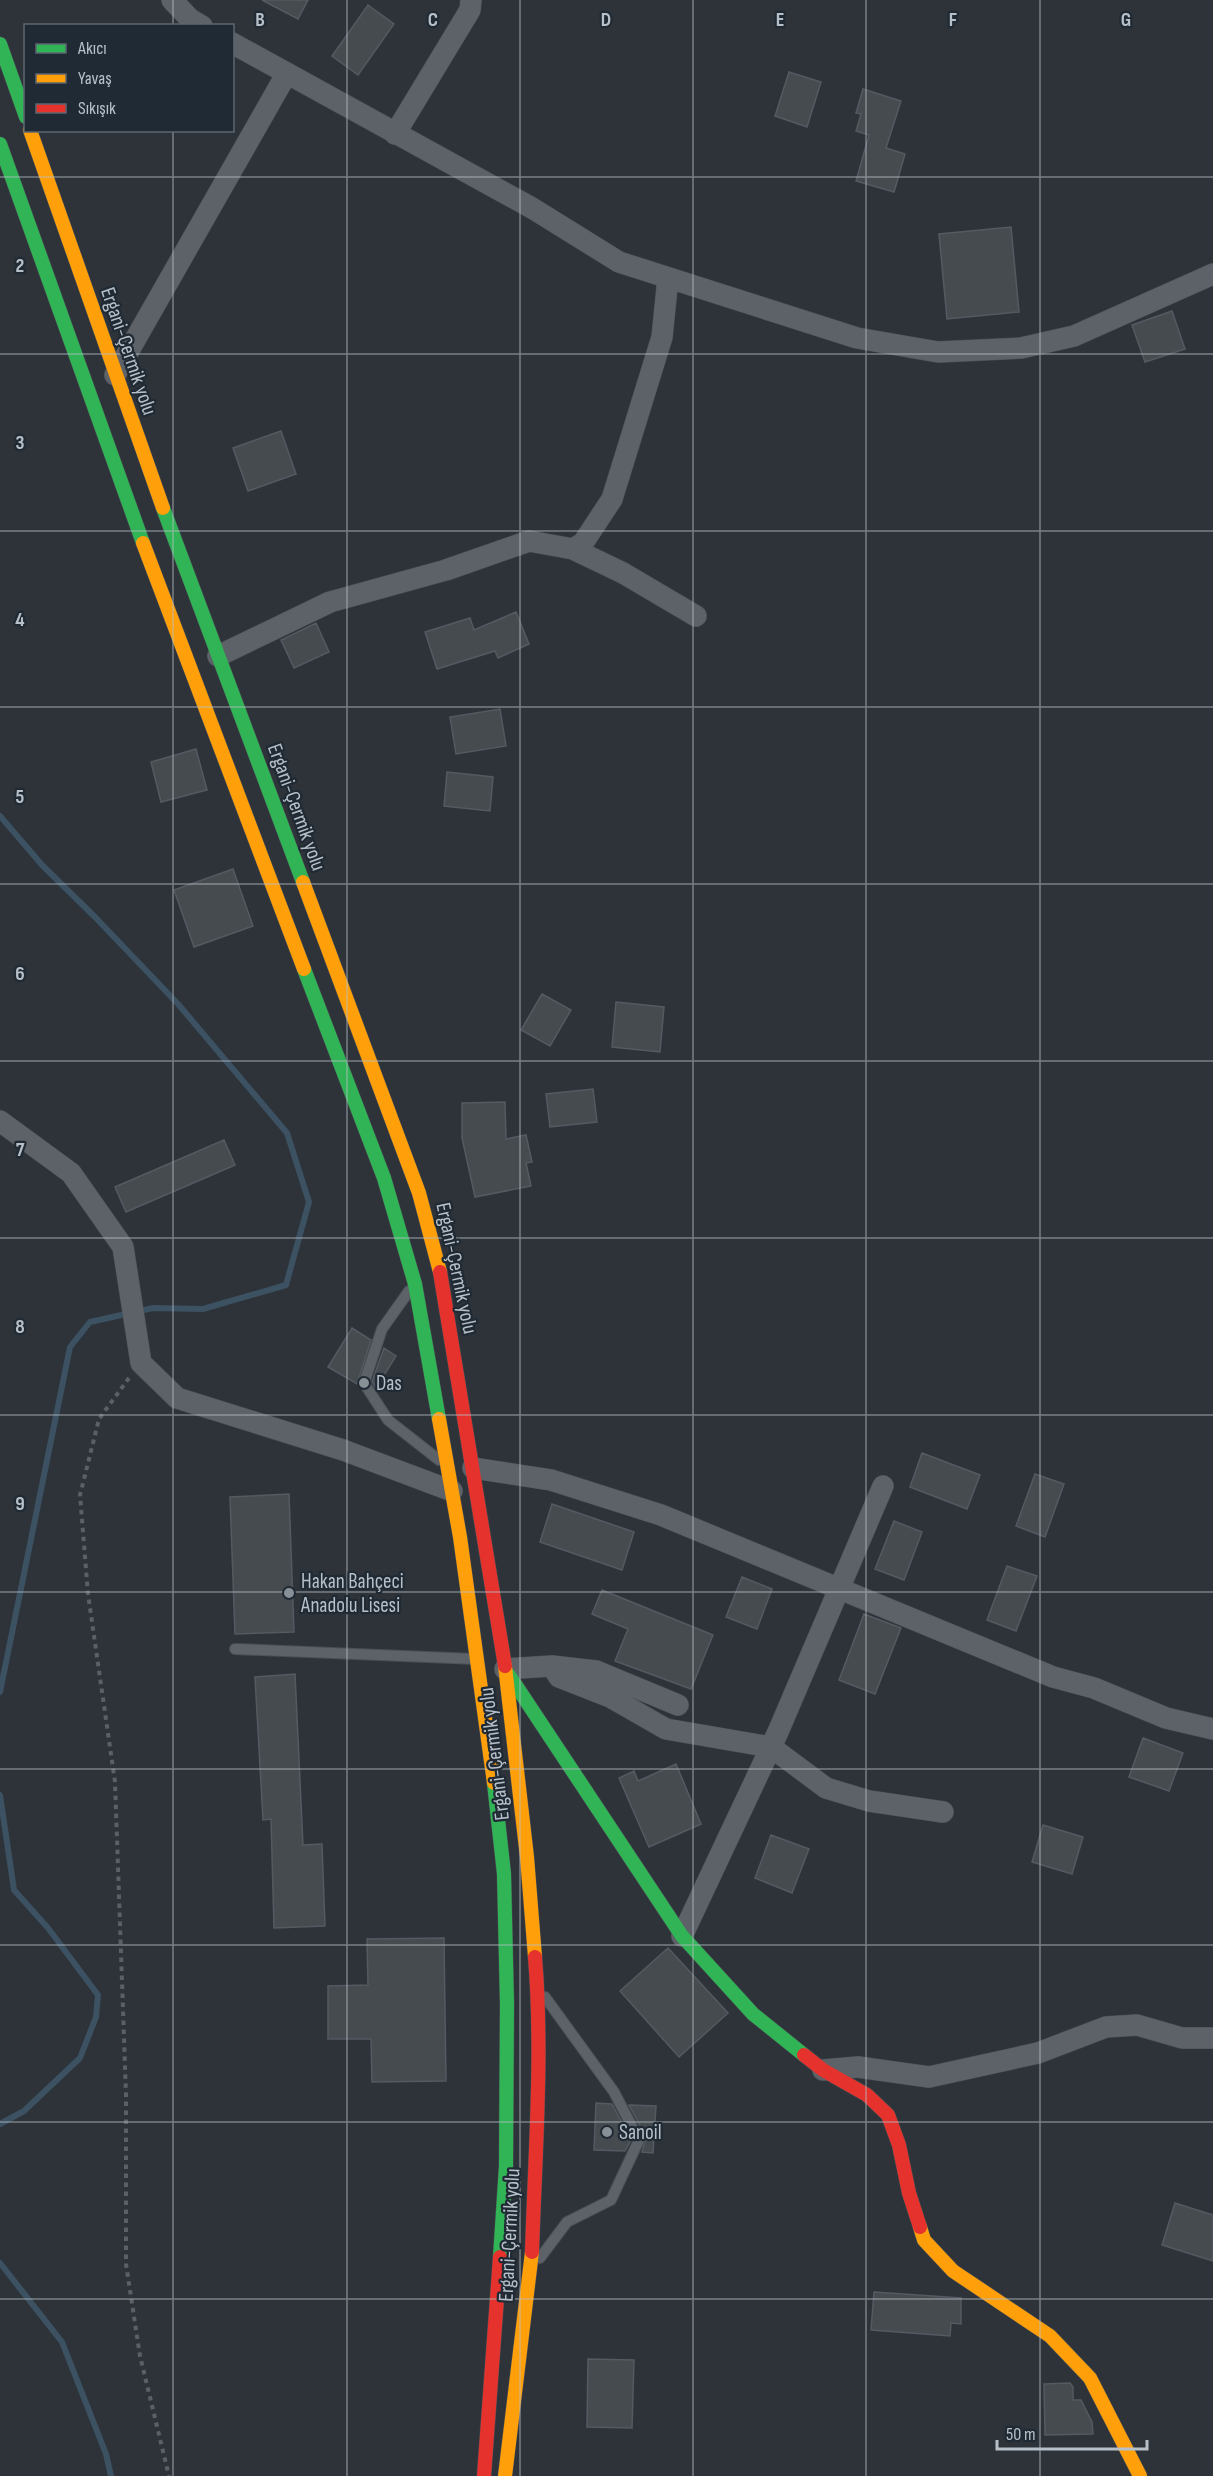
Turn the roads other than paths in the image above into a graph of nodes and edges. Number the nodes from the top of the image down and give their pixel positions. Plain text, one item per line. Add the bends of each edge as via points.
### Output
1 (172, 0) edge
2 (471, 0) edge
3 (199, 24) edge
4 (0, 44) edge
5 (234, 44) edge
6 (287, 73) junction
7 (24, 111) edge
8 (31, 132) edge
9 (395, 134) junction
10 (0, 144) edge
11 (1213, 274) edge
12 (668, 278) junction
13 (116, 375) junction
14 (573, 549) junction
15 (696, 616) dead end
16 (218, 656) junction
17 (0, 1121) edge
18 (415, 1284) junction
19 (448, 1467) junction
20 (473, 1468) junction
21 (883, 1486) dead end
22 (452, 1491) junction
23 (838, 1588) junction
24 (235, 1649) dead end
25 (477, 1659) junction
26 (552, 1666) junction
27 (505, 1669) junction
28 (678, 1705) dead end
29 (1213, 1729) edge
30 (771, 1747) junction
31 (944, 1812) dead end
32 (682, 1936) junction
33 (537, 1984) junction
34 (1213, 2038) edge
35 (823, 2070) junction
36 (531, 2270) junction
37 (484, 2476) edge
38 (506, 2476) edge
39 (1140, 2476) edge

1 - 3 street
2 - 9 street via 470,10
4 - 7 main road
5 - 6 street
6 - 9 street
6 - 13 street
8 - 13 main road, Ergani-Çermik yolu
9 - 12 street via 532,208 619,262
10 - 18 main road, Ergani-Çermik yolu via 125,496 384,1178
11 - 12 street via 1074,336 1021,348 938,352 857,338
12 - 14 street via 662,337 612,499 584,543
13 - 16 main road, Ergani-Çermik yolu
14 - 15 street
14 - 16 street via 529,541 446,570 330,602
16 - 20 main road, Ergani-Çermik yolu via 430,1229
17 - 22 street via 71,1173 123,1247 141,1363 177,1398 343,1450
18 - 19 main road, Ergani-Çermik yolu
18 - 19 lane via 382,1329 364,1383 388,1420
19 - 22 main road, Ergani-Çermik yolu
20 - 23 street via 551,1480 661,1515
20 - 27 main road, Ergani-Çermik yolu
21 - 23 street
22 - 25 main road, Ergani-Çermik yolu
23 - 29 street via 1053,1677 1094,1688 1166,1718
23 - 30 street
24 - 25 lane
25 - 37 main road, Ergani-Çermik yolu via 504,1874 507,2004 506,2166
26 - 27 street
26 - 28 street via 596,1671
26 - 30 street via 559,1677 610,1697 666,1729
27 - 32 main road
27 - 33 main road, Ergani-Çermik yolu
30 - 31 street via 825,1788 869,1801
30 - 32 street
32 - 35 main road via 753,2014
33 - 36 main road, Ergani-Çermik yolu
33 - 36 lane via 614,2092 639,2140 611,2200 567,2222
34 - 35 street via 1182,2038 1137,2025 1106,2027 1038,2053 929,2077 858,2067
35 - 39 main road via 867,2095 888,2115 924,2240 952,2271 1050,2336 1090,2378
36 - 38 main road, Ergani-Çermik yolu

